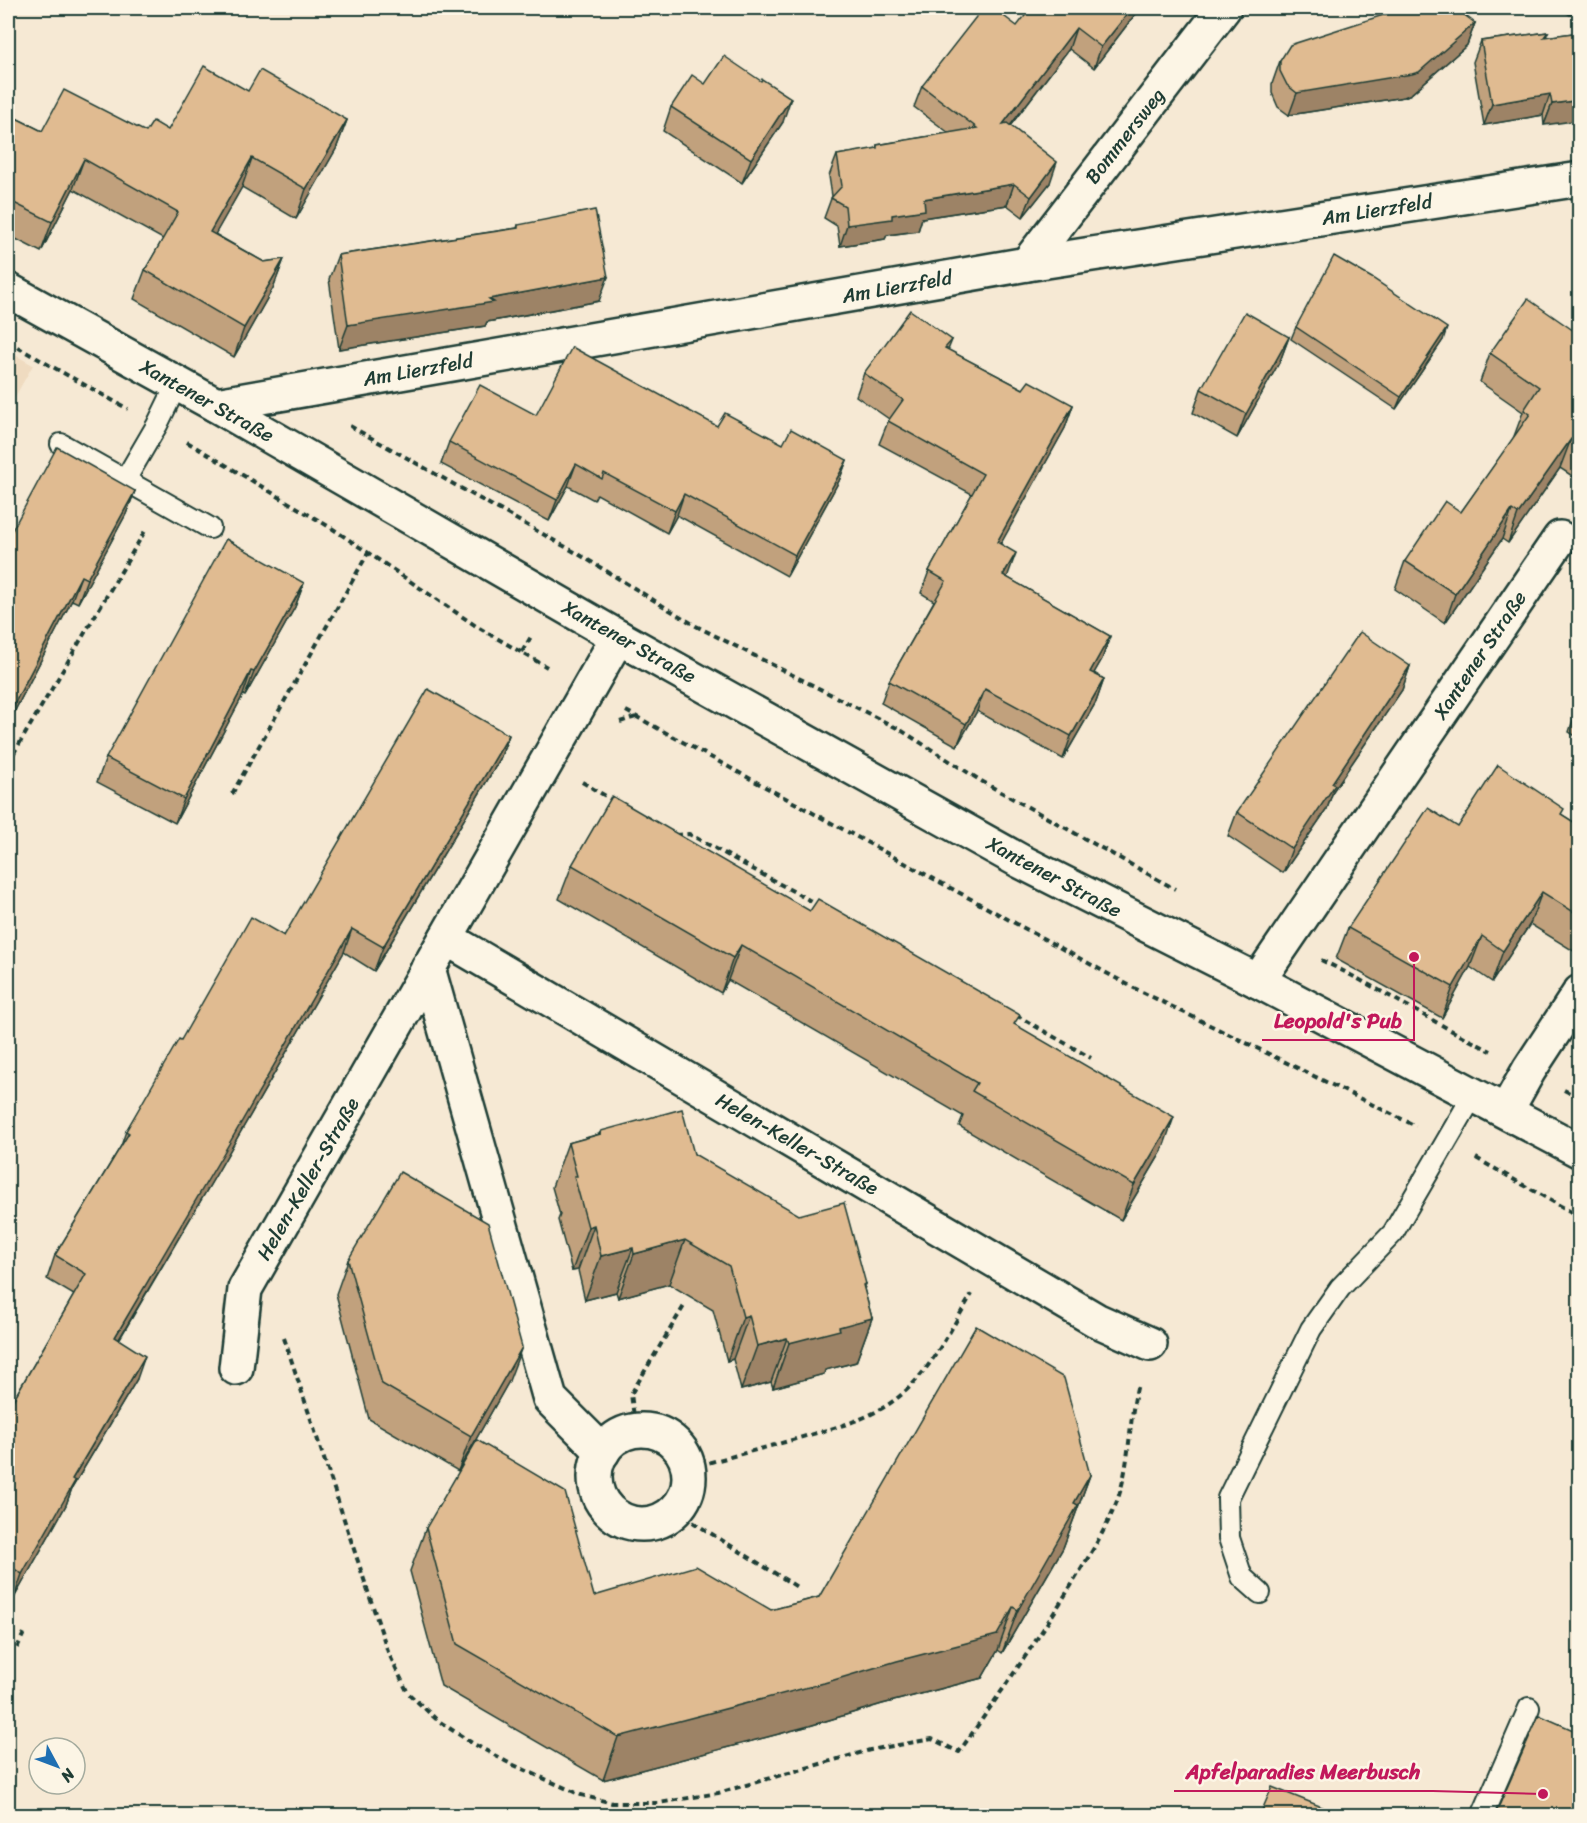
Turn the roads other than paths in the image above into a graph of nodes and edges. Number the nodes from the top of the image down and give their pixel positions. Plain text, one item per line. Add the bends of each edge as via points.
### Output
1 (1224, 8) edge
2 (1580, 179) edge
3 (1027, 264) junction
4 (8, 290) edge
5 (177, 384) junction
6 (216, 405) junction
7 (61, 444) dead end
8 (124, 480) junction
9 (210, 528) dead end
10 (1560, 538) dead end
11 (618, 637) junction
12 (446, 938) junction
13 (428, 968) junction
14 (1258, 981) junction
15 (1580, 992) edge
16 (1474, 1094) junction
17 (1506, 1110) junction
18 (1580, 1151) edge
19 (1150, 1344) road end
20 (236, 1368) dead end
21 (603, 1452) junction
22 (1260, 1593) dead end
23 (1529, 1708) dead end
24 (1482, 1815) edge

1 - 3 street, Bommersweg
2 - 3 street, Am Lierzfeld
3 - 6 street, Am Lierzfeld
4 - 5 street, Xantener Straße
5 - 6 street, Xantener Straße
5 - 8 lane
6 - 11 street, Xantener Straße
7 - 8 lane
8 - 9 lane
10 - 14 street, Xantener Straße
11 - 12 street, Helen-Keller-Straße
11 - 14 street, Xantener Straße via 1020,861
12 - 13 street, Helen-Keller-Straße
12 - 19 street, Helen-Keller-Straße via 1096,1320
13 - 20 street, Helen-Keller-Straße via 245,1289
13 - 21 street via 550,1399
14 - 16 street, Xantener Straße
15 - 17 street
16 - 17 street, Xantener Straße
16 - 22 lane via 1393,1233 1340,1288 1311,1329 1228,1498 1229,1538 1242,1577
17 - 18 street, Xantener Straße
21 - 21 street via 595,1475 597,1491 617,1517 639,1524 661,1520 675,1511 686,1495 688,1468 682,1452 672,1440 655,1431 624,1433
23 - 24 lane

